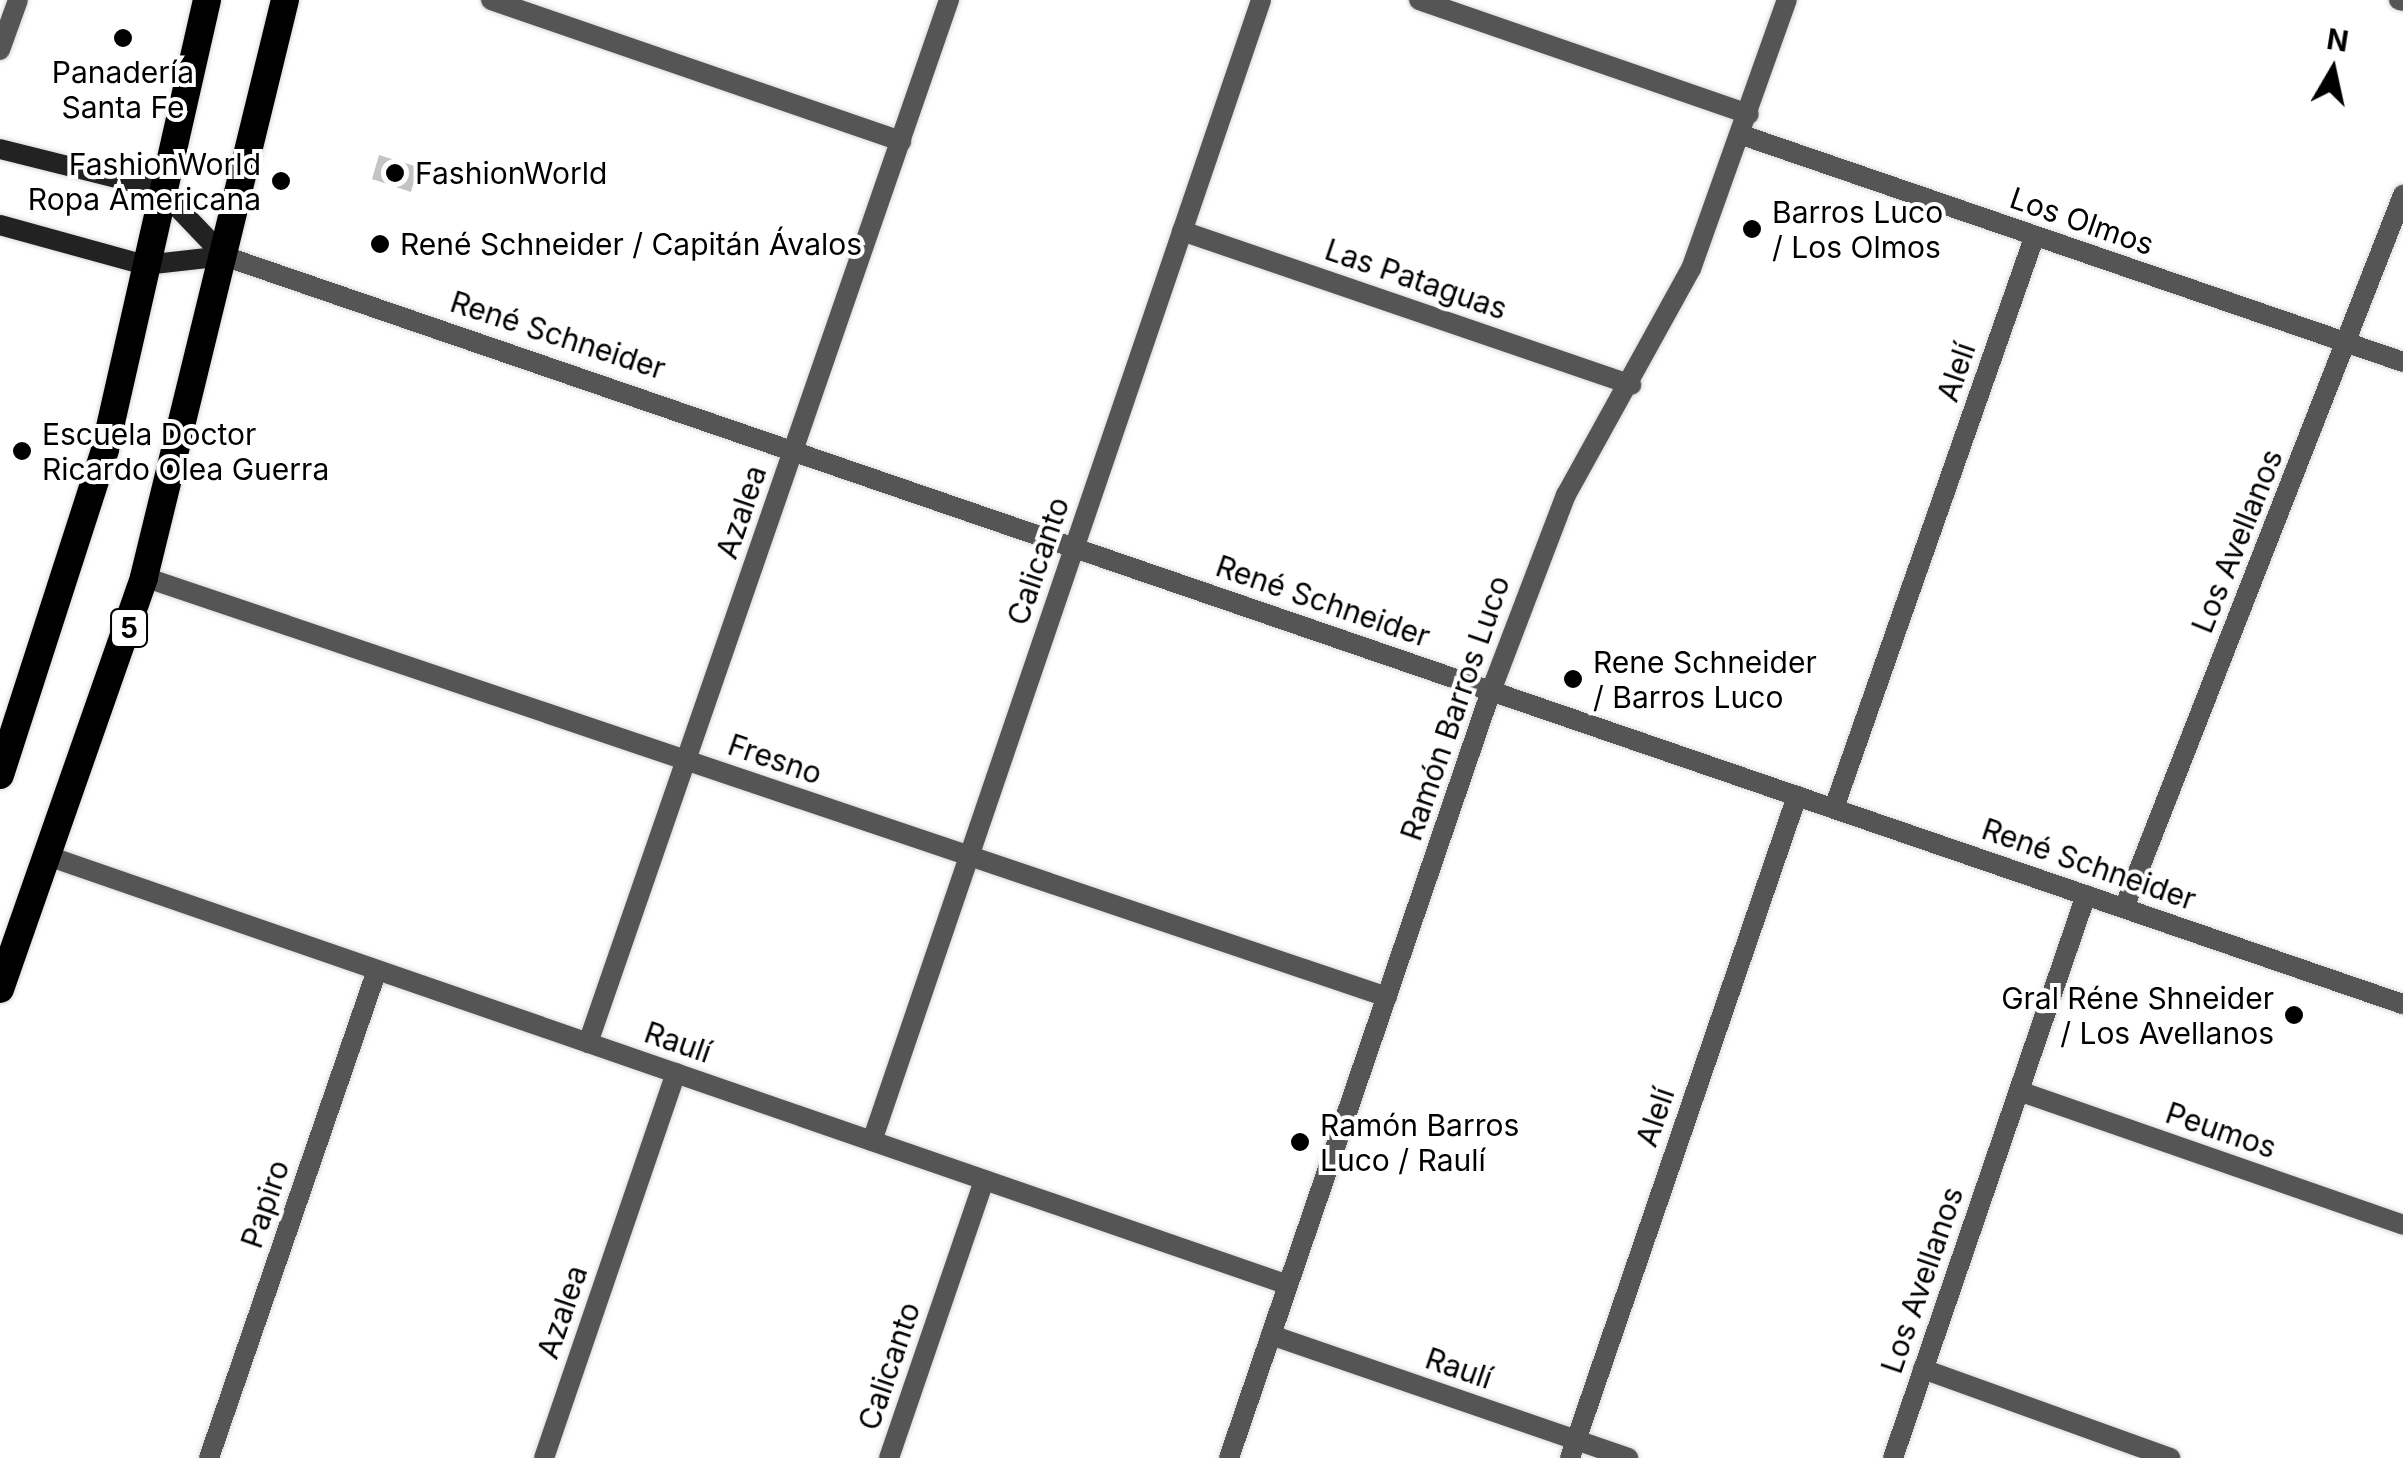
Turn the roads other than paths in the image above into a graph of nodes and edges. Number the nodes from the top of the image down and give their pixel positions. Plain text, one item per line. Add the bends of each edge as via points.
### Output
1 (18, 0) edge
2 (207, 0) edge
3 (285, 0) edge
4 (490, 0) edge
5 (949, 0) edge
6 (1260, 0) edge
7 (1419, 0) edge
8 (1787, 0) edge
9 (0, 50) edge
10 (1746, 124) junction
11 (901, 141) junction
12 (0, 149) edge
13 (160, 190) junction
14 (2403, 195) edge
15 (0, 225) edge
16 (1182, 231) junction
17 (2034, 238) junction
18 (224, 256) junction
19 (145, 265) junction
20 (2348, 343) junction
21 (2403, 362) edge
22 (1631, 385) junction
23 (796, 448) junction
24 (1074, 548) junction
25 (144, 577) junction
26 (1492, 690) junction
27 (686, 760) junction
28 (0, 775) edge
29 (1797, 796) junction
30 (1834, 808) junction
31 (48, 856) junction
32 (969, 856) junction
33 (2086, 895) junction
34 (2124, 908) junction
35 (377, 970) junction
36 (0, 990) edge
37 (1387, 998) junction
38 (2403, 1004) edge
39 (588, 1043) junction
40 (676, 1073) junction
41 (2018, 1091) junction
42 (872, 1141) junction
43 (984, 1180) junction
44 (2403, 1225) edge
45 (1288, 1285) junction
46 (1270, 1336) junction
47 (1923, 1369) junction
48 (1573, 1449) edge
49 (209, 1458) edge
50 (544, 1458) edge
51 (889, 1458) edge
52 (1229, 1458) edge
53 (1628, 1458) edge
54 (1892, 1458) edge
55 (2170, 1458) edge

1 - 9 street
2 - 13 highway
3 - 18 highway, 5
4 - 11 street
5 - 11 street, Azalea
6 - 16 street, Calicanto
7 - 10 street, Los Olmos
8 - 10 street, Ramón Barros Luco
10 - 17 street, Los Olmos
10 - 22 street, Ramón Barros Luco via 1691,269
11 - 23 street, Azalea
12 - 13 main road
13 - 18 main road
13 - 19 highway
14 - 20 street, Los Avellanos
15 - 19 main road
16 - 22 street, Las Pataguas
16 - 24 street, Calicanto
17 - 20 street, Los Olmos
17 - 30 street, Alelí
18 - 19 main road
18 - 23 street, René Schneider
18 - 25 highway, 5
19 - 28 highway via 93,492
20 - 21 street, Los Olmos
20 - 34 street, Los Avellanos
22 - 26 street, Ramón Barros Luco via 1566,495
23 - 24 street, René Schneider
23 - 27 street, Azalea
24 - 26 street, René Schneider
24 - 32 street, Calicanto
25 - 27 street, Fresno
25 - 31 highway, 5
26 - 29 street, René Schneider
26 - 37 street, Ramón Barros Luco
27 - 32 street, Fresno
27 - 39 street, Azalea
29 - 30 street, René Schneider
29 - 48 street, Alelí
30 - 33 street, René Schneider
31 - 35 street, Raulí
31 - 36 highway, 5
32 - 37 street, Fresno
32 - 42 street, Calicanto
33 - 34 street, René Schneider
33 - 41 street, Los Avellanos
34 - 38 street, René Schneider
35 - 39 street, Raulí
35 - 49 street, Papiro
37 - 45 street, Ramón Barros Luco
39 - 40 street, Raulí
40 - 42 street, Raulí
40 - 50 street, Azalea
41 - 44 street, Peumos
41 - 47 street, Los Avellanos
42 - 43 street, Raulí
43 - 45 street, Raulí
43 - 51 street, Calicanto
45 - 46 street, Ramón Barros Luco
46 - 48 street, Raulí
46 - 52 street, Ramón Barros Luco
47 - 54 street, Los Avellanos
47 - 55 street
48 - 53 street, Raulí

